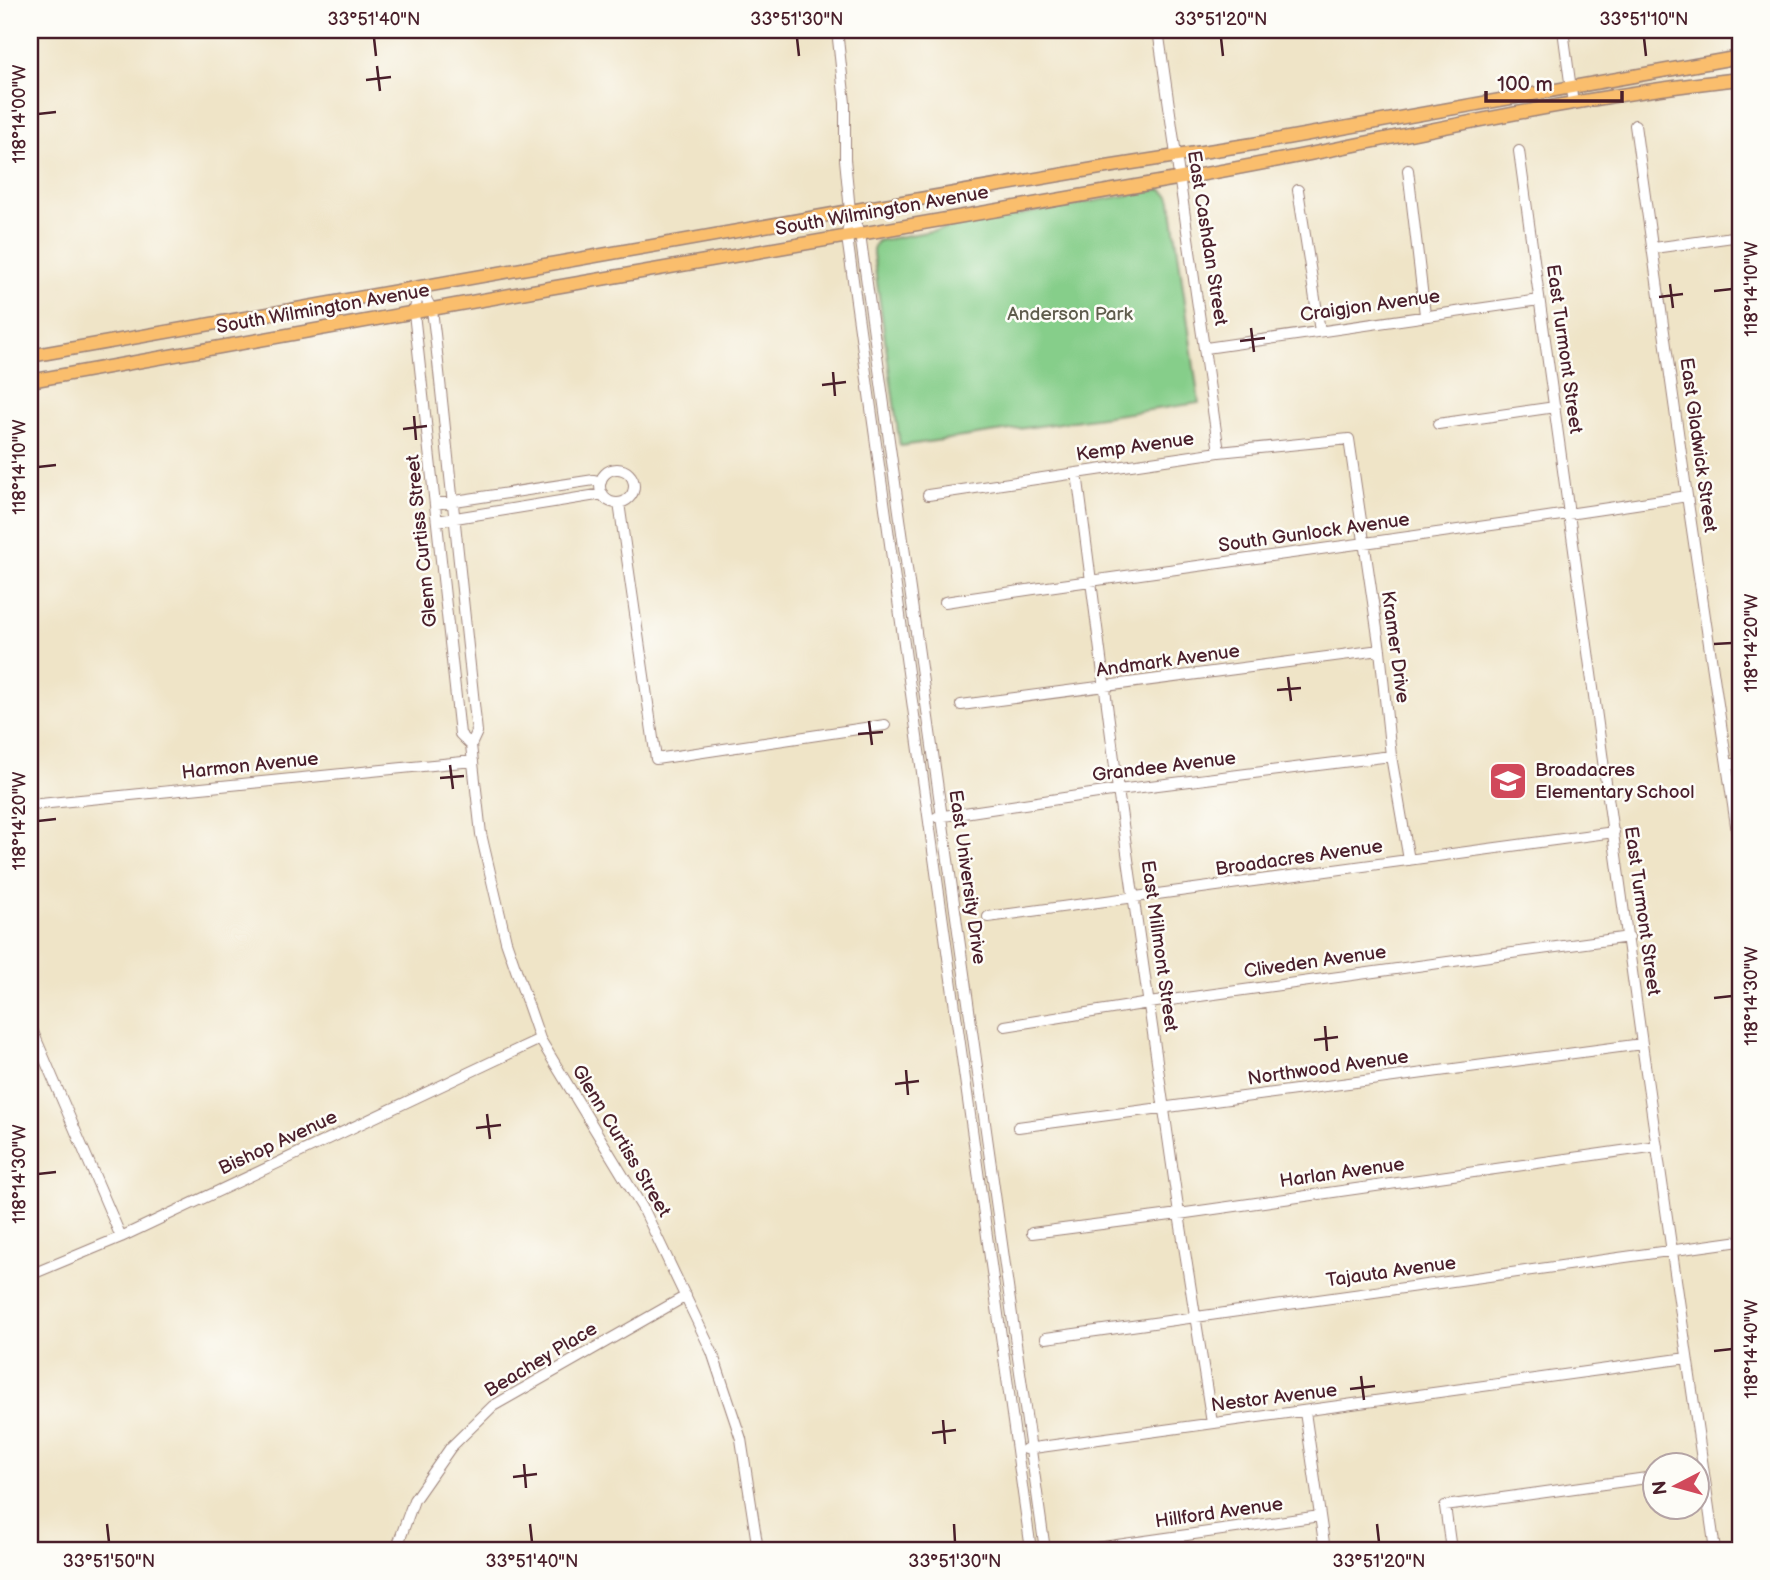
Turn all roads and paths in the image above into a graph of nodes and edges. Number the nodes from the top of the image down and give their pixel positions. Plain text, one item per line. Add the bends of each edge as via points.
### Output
1 (837, 30) edge
2 (1158, 30) edge
3 (1563, 30) edge
4 (1740, 57) edge
5 (1740, 79) edge
6 (1571, 87) junction
7 (1573, 104) junction
8 (1635, 124) dead end
9 (1520, 151) dead end
10 (1177, 157) junction
11 (1408, 170) dead end
12 (1180, 178) junction
13 (1298, 190) dead end
14 (850, 211) junction
15 (860, 234) junction
16 (1740, 236) edge
17 (847, 237) junction
18 (1654, 248) junction
19 (420, 288) junction
20 (1539, 300) junction
21 (432, 310) junction
22 (414, 313) junction
23 (1425, 316) junction
24 (1320, 331) junction
25 (1206, 348) junction
26 (30, 356) edge
27 (30, 381) edge
28 (1555, 407) junction
29 (1438, 424) dead end
30 (1349, 439) joint
31 (1219, 452) junction
32 (1077, 473) junction
33 (601, 482) junction
34 (603, 494) junction
35 (928, 495) dead end
36 (1687, 496) junction
37 (453, 501) junction
38 (619, 503) junction
39 (435, 504) junction
40 (1570, 515) junction
41 (454, 518) junction
42 (437, 521) junction
43 (1363, 545) junction
44 (1091, 580) junction
45 (945, 602) dead end
46 (1380, 650) junction
47 (1105, 687) junction
48 (961, 705) dead end
49 (885, 725) dead end
50 (471, 745) junction
51 (1391, 756) junction
52 (473, 761) junction
53 (1740, 763) edge
54 (1727, 765) junction
55 (1118, 790) junction
56 (30, 805) edge
57 (941, 816) junction
58 (929, 818) junction
59 (1614, 832) junction
60 (1740, 852) edge
61 (1409, 860) junction
62 (1135, 898) junction
63 (988, 917) dead end
64 (1629, 937) junction
65 (1149, 1003) junction
66 (30, 1025) edge
67 (1005, 1026) dead end
68 (540, 1039) junction
69 (1642, 1044) junction
70 (1165, 1107) junction
71 (1018, 1127) dead end
72 (1657, 1146) junction
73 (1179, 1214) junction
74 (1032, 1233) dead end
75 (121, 1237) junction
76 (1740, 1241) edge
77 (1672, 1249) junction
78 (30, 1275) edge
79 (687, 1296) junction
80 (1196, 1317) junction
81 (1046, 1338) dead end
82 (1688, 1358) junction
83 (1306, 1412) junction
84 (1212, 1423) junction
85 (1031, 1448) junction
86 (1017, 1450) junction
87 (1698, 1450) edge
88 (1640, 1480) edge
89 (1320, 1516) junction
90 (1709, 1520) edge
91 (396, 1550) edge
92 (758, 1550) edge
93 (1031, 1550) edge
94 (1045, 1550) edge
95 (1082, 1550) edge
96 (1325, 1550) edge
97 (1451, 1550) edge
98 (1715, 1550) edge

1 - 14 street, East University Drive
2 - 10 street, East Cashdan Street
3 - 6 street
4 - 6 main road, South Wilmington Avenue
5 - 7 main road, South Wilmington Avenue
6 - 7 street
6 - 10 main road, South Wilmington Avenue
7 - 12 main road, South Wilmington Avenue
8 - 18 street, East Gladwick Street
9 - 20 street, East Turmont Street
10 - 12 street, East Cashdan Street
10 - 14 main road, South Wilmington Avenue
11 - 23 street
12 - 15 main road, South Wilmington Avenue
12 - 25 street, East Cashdan Street
13 - 24 street
14 - 15 street, East University Drive
14 - 17 street, East University Drive
14 - 19 main road, South Wilmington Avenue
15 - 17 main road, South Wilmington Avenue
15 - 57 street, East University Drive
16 - 18 street
17 - 21 main road, South Wilmington Avenue
17 - 58 street, East University Drive
18 - 36 street, East Gladwick Street
19 - 21 street, Glenn Curtiss Street
19 - 22 street, Glenn Curtiss Street
19 - 26 main road, South Wilmington Avenue
20 - 23 street, Craigjon Avenue
20 - 28 street, East Turmont Street
21 - 22 main road, South Wilmington Avenue
21 - 37 street, Glenn Curtiss Street
22 - 27 main road, South Wilmington Avenue
22 - 39 street, Glenn Curtiss Street
23 - 24 street, Craigjon Avenue
24 - 25 street, Craigjon Avenue
25 - 31 street, East Cashdan Street
28 - 29 street
28 - 40 street, East Turmont Street
30 - 31 street, Kemp Avenue
30 - 43 street, Kramer Drive
31 - 32 street, Kemp Avenue
32 - 35 street, Kemp Avenue
32 - 44 street, East Millmont Street
33 - 34 street
33 - 37 street
33 - 38 street via 615,470 628,473 633,491
34 - 38 street
34 - 41 street
36 - 40 street, South Gunlock Avenue
36 - 54 street, East Gladwick Street
37 - 39 street
37 - 41 street, Glenn Curtiss Street
38 - 49 street via 656,759
39 - 42 street, Glenn Curtiss Street
40 - 43 street, South Gunlock Avenue
40 - 59 street, East Turmont Street
41 - 42 street
41 - 50 street, Glenn Curtiss Street via 477,732
42 - 50 street, Glenn Curtiss Street via 460,734
43 - 44 street, South Gunlock Avenue
43 - 46 street, Kramer Drive
44 - 45 street, South Gunlock Avenue
44 - 47 street, East Millmont Street
46 - 47 street, Andmark Avenue
46 - 51 street, Kramer Drive
47 - 48 street, Andmark Avenue
47 - 55 street, East Millmont Street
50 - 52 street, Glenn Curtiss Street
51 - 55 street, Grandee Avenue
51 - 61 street, Kramer Drive
52 - 56 street, Harmon Avenue
52 - 68 street, Glenn Curtiss Street via 481,834 506,941
53 - 54 street
54 - 60 street, East Gladwick Street
55 - 57 street, Grandee Avenue
55 - 62 street, East Millmont Street
57 - 58 street, Grandee Avenue
57 - 85 street, East University Drive
58 - 86 street, East University Drive
59 - 61 street, Broadacres Avenue
59 - 64 street, East Turmont Street
61 - 62 street, Broadacres Avenue
62 - 63 street, Broadacres Avenue
62 - 65 street, East Millmont Street
64 - 65 street, Cliveden Avenue
64 - 69 street, East Turmont Street
65 - 67 street, Cliveden Avenue
65 - 70 street, East Millmont Street
66 - 75 street
68 - 75 street, Bishop Avenue
68 - 79 street, Glenn Curtiss Street via 645,1212
69 - 70 street, Northwood Avenue
69 - 72 street, East Turmont Street
70 - 71 street, Northwood Avenue
70 - 73 street, East Millmont Street
72 - 73 street, Harlan Avenue
72 - 77 street, East Turmont Street
73 - 74 street, Harlan Avenue
73 - 80 street, East Millmont Street
75 - 78 street, Bishop Avenue
76 - 77 street, Tajauta Avenue
77 - 80 street, Tajauta Avenue
77 - 82 street, East Turmont Street
79 - 91 street, Beachey Place via 493,1406 451,1447 414,1500
79 - 92 street, Glenn Curtiss Street via 712,1352 741,1439
80 - 81 street, Tajauta Avenue
80 - 84 street, East Millmont Street
82 - 83 street, Nestor Avenue
82 - 87 street, East Turmont Street
83 - 84 street, Nestor Avenue
83 - 89 street
84 - 85 street, Nestor Avenue
85 - 86 street, Nestor Avenue
85 - 94 street, East University Drive
86 - 93 street, East University Drive
88 - 97 street via 1445,1506
89 - 95 street, Hillford Avenue
89 - 96 street
90 - 98 street, East Turmont Street

